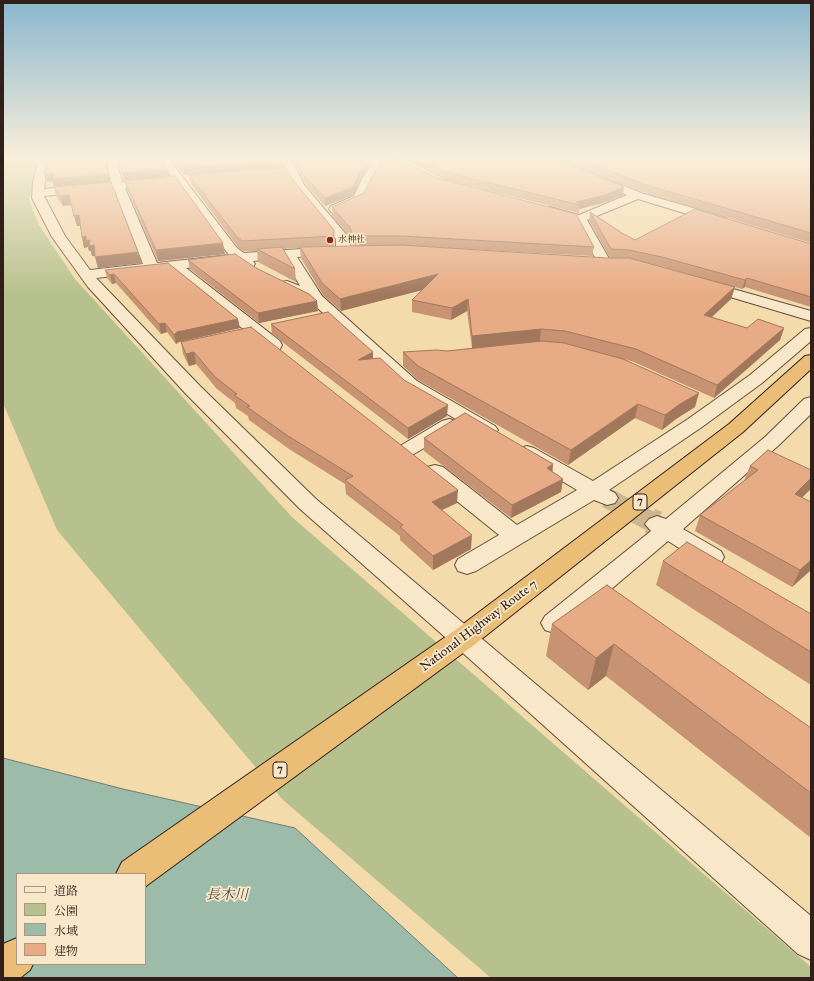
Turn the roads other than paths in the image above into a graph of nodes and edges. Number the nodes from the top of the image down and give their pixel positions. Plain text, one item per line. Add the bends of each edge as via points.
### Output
1 (41, 204) edge
2 (125, 204) edge
3 (197, 204) edge
4 (315, 204) edge
5 (347, 204) edge
6 (615, 204) edge
7 (666, 204) edge
8 (542, 209) edge
9 (323, 214) junction
10 (580, 218) junction
11 (735, 225) edge
12 (342, 250) junction
13 (357, 251) edge
14 (288, 253) junction
15 (240, 258) junction
16 (590, 263) edge
17 (174, 266) junction
18 (152, 268) junction
19 (86, 274) junction
20 (692, 281) edge
21 (316, 299) junction
22 (811, 316) edge
23 (279, 326) edge
24 (256, 331) junction
25 (811, 333) edge
26 (235, 336) edge
27 (367, 345) junction
28 (398, 353) dead end
29 (288, 356) edge
30 (811, 360) edge
31 (811, 403) edge
32 (464, 416) junction
33 (600, 494) junction
34 (662, 527) junction
35 (515, 536) junction
36 (467, 564) dead end
37 (729, 567) edge
38 (554, 623) edge
39 (464, 638) junction
40 (135, 873) edge
41 (811, 941) edge
42 (16, 958) edge
43 (3, 967) edge

1 - 19 street via 59,237
2 - 18 street
3 - 15 street
4 - 9 street
5 - 9 street
6 - 10 street
7 - 11 street
8 - 10 street
9 - 12 street via 342,239
10 - 16 street via 612,264
12 - 13 street
12 - 14 street
14 - 15 street
14 - 21 street
15 - 17 street
15 - 21 street via 266,275
17 - 18 street
17 - 24 street
18 - 19 street
19 - 39 street via 193,390 308,504
20 - 22 street
21 - 27 street via 325,315
23 - 24 street
24 - 26 street
24 - 29 street
25 - 33 street via 756,379 709,405
27 - 28 street
27 - 32 street via 411,385
30 - 39 highway, National Highway Route 7 / 7 via 736,428
31 - 34 street via 772,441
32 - 33 street
32 - 35 street via 400,445
33 - 35 street
34 - 37 street
34 - 38 street
35 - 36 street
39 - 40 highway, National Highway Route 7 / 7
39 - 41 street
42 - 43 highway

